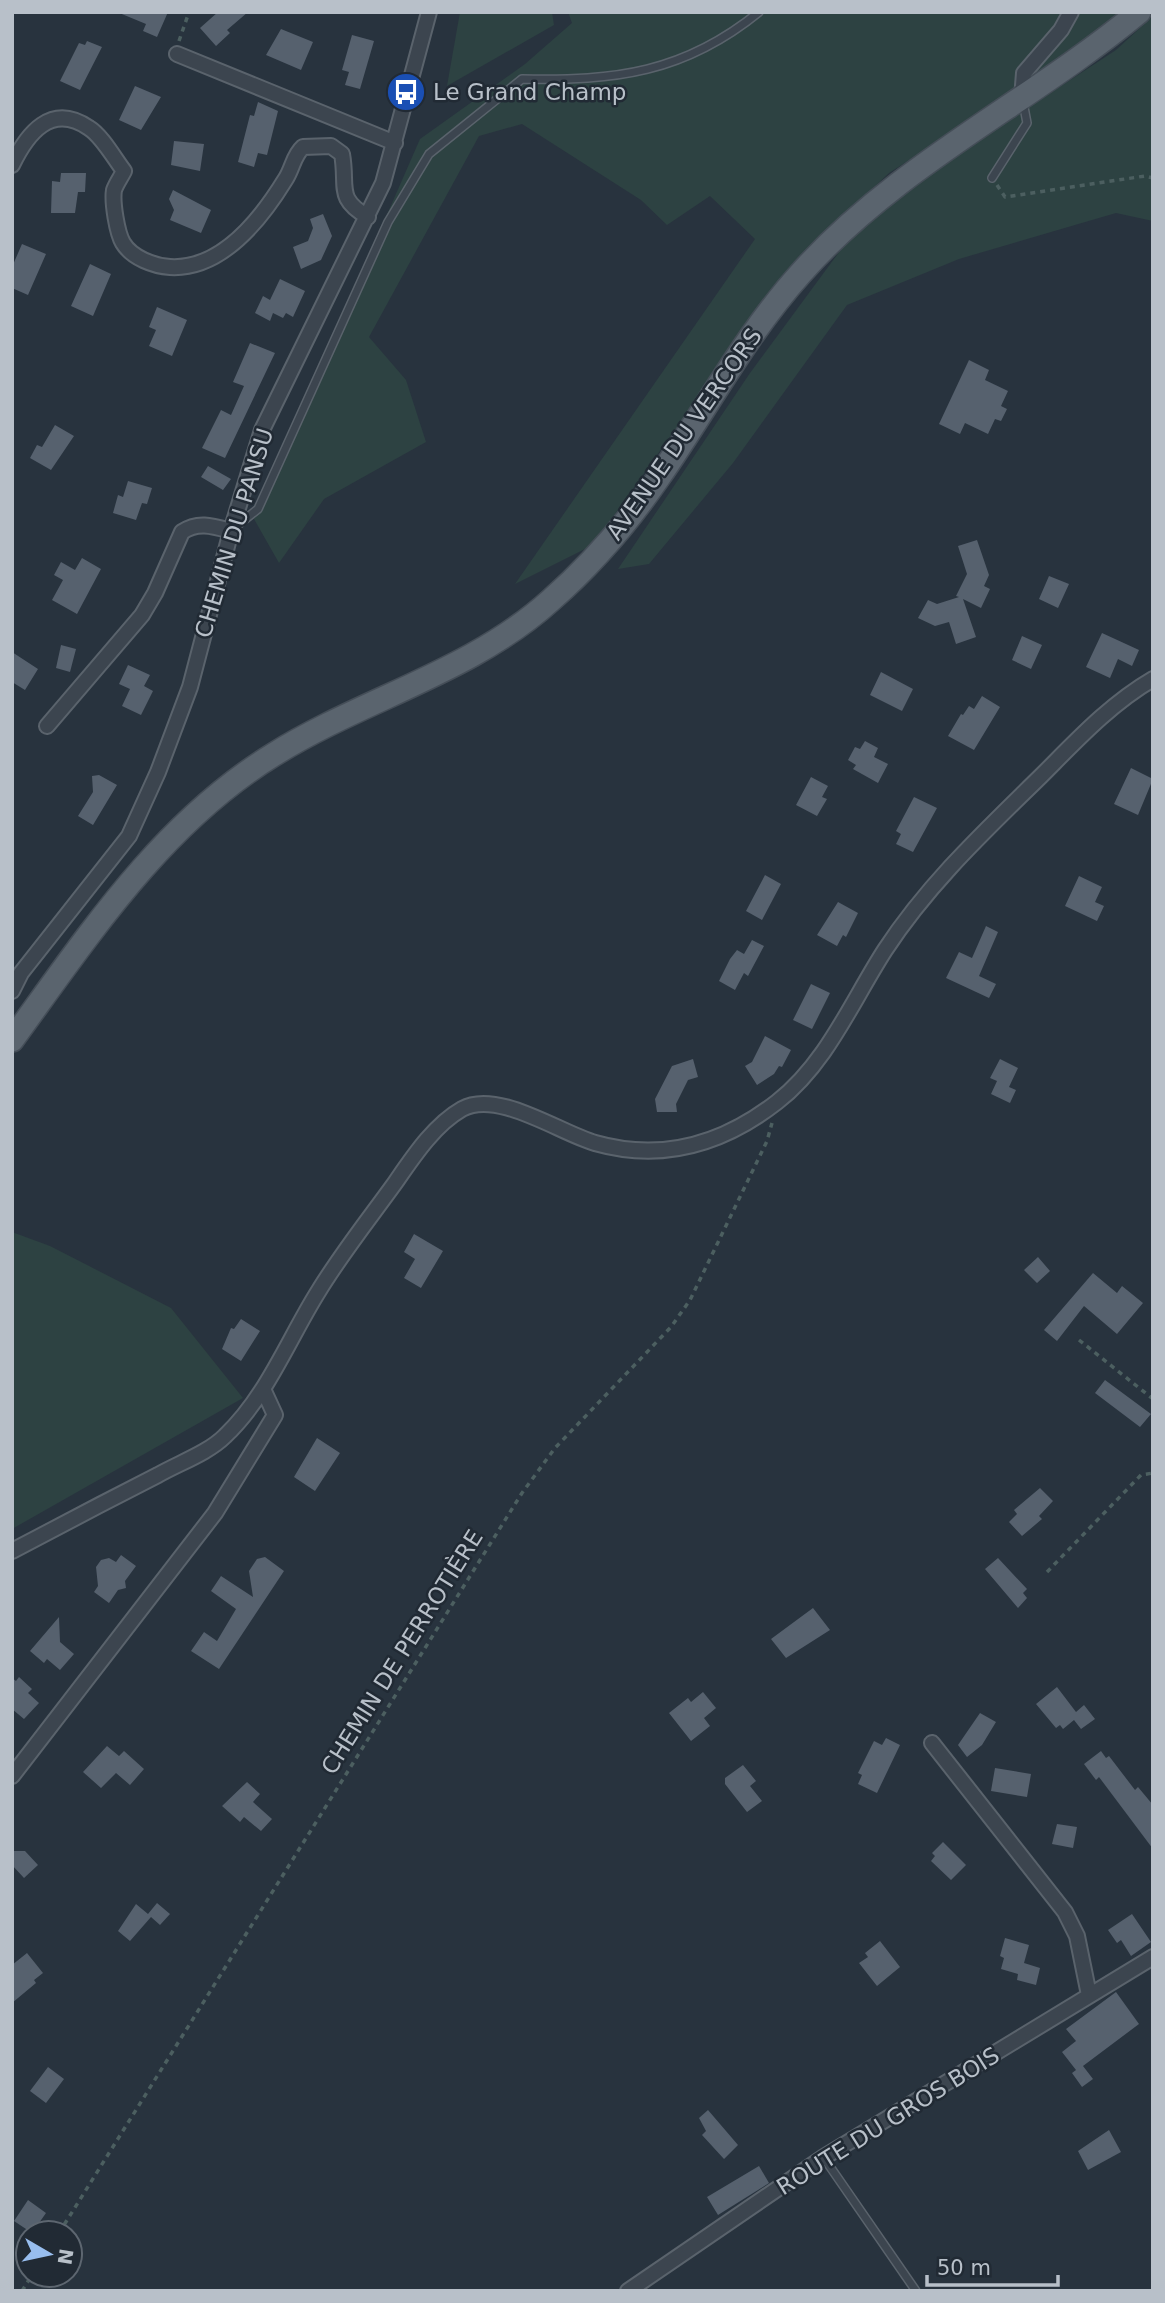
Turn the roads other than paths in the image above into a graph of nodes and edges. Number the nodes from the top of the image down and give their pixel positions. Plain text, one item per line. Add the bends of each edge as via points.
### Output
1 (429, 12) edge
2 (759, 12) edge
3 (1071, 12) edge
4 (1139, 12) edge
5 (177, 54) road end
6 (1022, 98) junction
7 (395, 143) junction
8 (12, 165) edge
9 (992, 178) road end
10 (368, 217) junction
11 (230, 531) junction
12 (1153, 679) edge
13 (47, 726) dead end
14 (12, 991) edge
15 (12, 1040) edge
16 (263, 1389) junction
17 (12, 1550) edge
18 (932, 1743) dead end
19 (12, 1776) edge
20 (1153, 1956) edge
21 (1089, 1995) junction
22 (824, 2157) junction
23 (648, 2285) edge
24 (628, 2291) edge
25 (916, 2291) edge

1 - 7 street, CHEMIN DU PANSU
2 - 11 lane via 729,36 658,68 587,80 522,79 429,154 388,222 258,509
3 - 6 street via 1024,73
4 - 6 main road, AVENUE DU VERCORS via 1090,53
5 - 7 street
6 - 9 lane via 1027,123
6 - 15 main road, AVENUE DU VERCORS via 925,163 836,235 765,317 658,479 611,539 549,603 506,633 277,752 232,781 130,882
7 - 10 street, CHEMIN DU PANSU
8 - 10 street via 29,135 47,122 62,119 91,129 124,171 114,191 122,242 147,262 163,267 196,265 227,248 277,193 303,146 331,146 342,154 344,196 350,207
10 - 11 street, CHEMIN DU PANSU via 262,430
11 - 13 street via 203,524 182,532 142,615
11 - 14 street, CHEMIN DU PANSU via 190,687 159,772 129,836 21,972
12 - 16 street via 1096,722 936,880 886,949 832,1039 779,1101 737,1129 667,1152 594,1142 515,1110 468,1105 449,1117 417,1152 319,1290
16 - 17 street via 224,1437
16 - 19 street via 275,1415 215,1513
18 - 21 street via 1065,1912 1077,1936
20 - 21 street, ROUTE DU GROS BOIS
21 - 22 street, ROUTE DU GROS BOIS
22 - 23 street, ROUTE DU GROS BOIS
22 - 25 lane
23 - 24 street, ROUTE DU GROS BOIS

